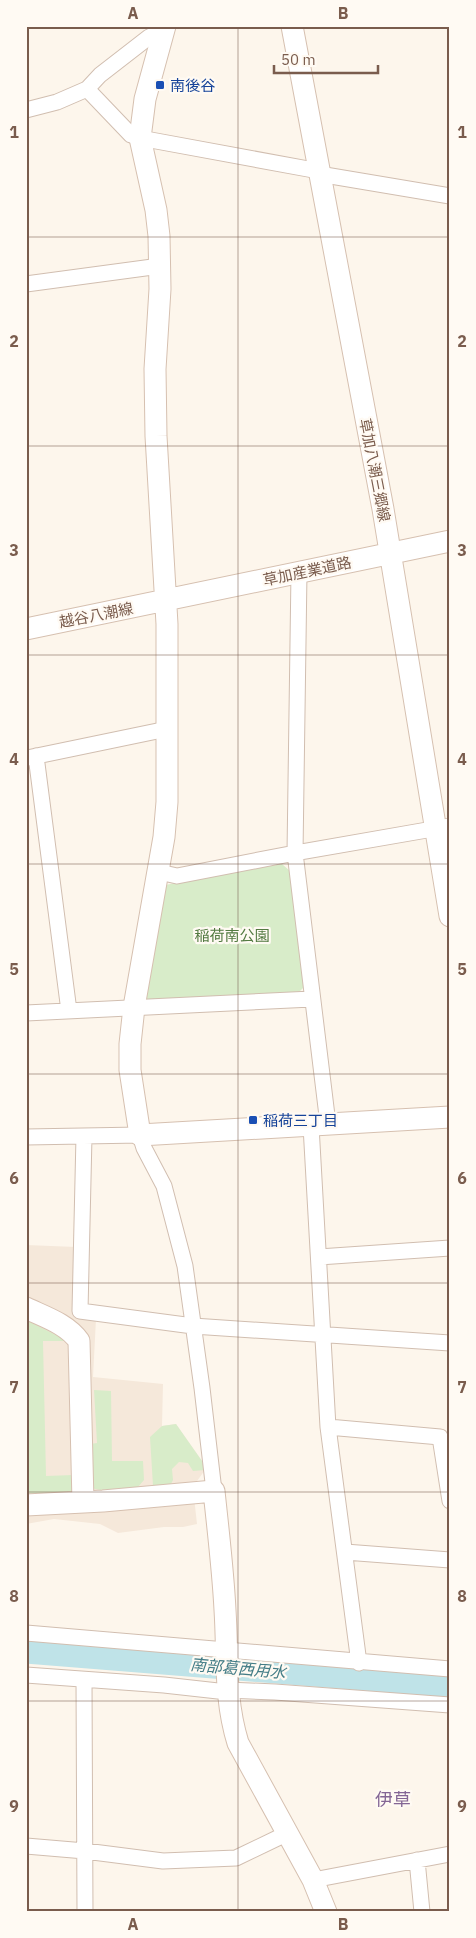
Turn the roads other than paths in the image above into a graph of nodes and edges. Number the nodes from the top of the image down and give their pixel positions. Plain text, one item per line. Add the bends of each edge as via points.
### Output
1 (292, 26) edge
2 (165, 27) edge
3 (87, 89) junction
4 (26, 110) edge
5 (140, 138) junction
6 (319, 172) junction
7 (450, 196) edge
8 (160, 266) junction
9 (26, 284) edge
10 (450, 541) edge
11 (390, 554) junction
12 (299, 572) junction
13 (165, 601) junction
14 (26, 629) edge
15 (167, 729) junction
16 (31, 757) edge
17 (442, 827) edge
18 (295, 853) junction
19 (159, 872) junction
20 (450, 916) edge
21 (312, 998) junction
22 (134, 1007) junction
23 (68, 1011) junction
24 (26, 1013) edge
25 (450, 1117) edge
26 (319, 1125) junction
27 (140, 1135) junction
28 (84, 1136) junction
29 (26, 1138) edge
30 (450, 1248) edge
31 (318, 1257) junction
32 (26, 1308) edge
33 (193, 1326) junction
34 (324, 1336) junction
35 (450, 1343) edge
36 (328, 1427) junction
37 (214, 1491) junction
38 (450, 1500) edge
39 (83, 1502) junction
40 (26, 1505) edge
41 (345, 1552) junction
42 (450, 1560) edge
43 (26, 1633) edge
44 (226, 1655) junction
45 (359, 1663) junction
46 (450, 1669) edge
47 (26, 1675) edge
48 (84, 1680) junction
49 (227, 1688) junction
50 (450, 1705) edge
51 (288, 1833) junction
52 (26, 1846) edge
53 (85, 1851) junction
54 (450, 1854) edge
55 (417, 1860) junction
56 (313, 1880) junction
57 (85, 1912) edge
58 (326, 1912) edge
59 (422, 1912) edge

1 - 6 street, 草加八潮三郷線
2 - 3 street via 114,64
2 - 5 street via 145,99
3 - 4 street via 57,102
3 - 5 street via 131,135
5 - 6 street
5 - 8 street via 156,210
6 - 7 street
6 - 11 street, 草加八潮三郷線
8 - 9 street
8 - 13 street via 156,436
10 - 11 street, 草加産業道路
11 - 12 street, 草加産業道路
11 - 17 street, 草加八潮三郷線
12 - 13 street, 草加産業道路
12 - 18 street
13 - 14 street, 越谷八潮線
13 - 15 street
15 - 16 street
15 - 19 street via 167,802
16 - 23 street
17 - 18 street
17 - 20 street, 草加八潮三郷線
18 - 19 street via 177,876
18 - 21 street
19 - 22 street
21 - 22 street
21 - 26 street
22 - 23 street
22 - 27 street via 130,1070
23 - 24 street
25 - 26 street
26 - 27 street
26 - 31 street
27 - 28 street
27 - 33 street via 164,1186 185,1266
28 - 29 street
28 - 33 street via 80,1312
30 - 31 street
31 - 34 street
32 - 39 street via 65,1327 79,1341
33 - 34 street
33 - 37 street
34 - 35 street
34 - 36 street
36 - 38 street via 440,1437
36 - 41 street
37 - 39 street
37 - 44 street
39 - 40 street
41 - 42 street
41 - 45 street
43 - 44 street
44 - 45 street
44 - 49 street
45 - 46 street
47 - 48 street
48 - 49 street via 218,1691
48 - 53 street
49 - 50 street
49 - 51 street via 230,1719 238,1743
51 - 53 street via 236,1858 163,1861
51 - 56 street
52 - 53 street
53 - 57 street
54 - 55 street
55 - 56 street
55 - 59 street
56 - 58 street

